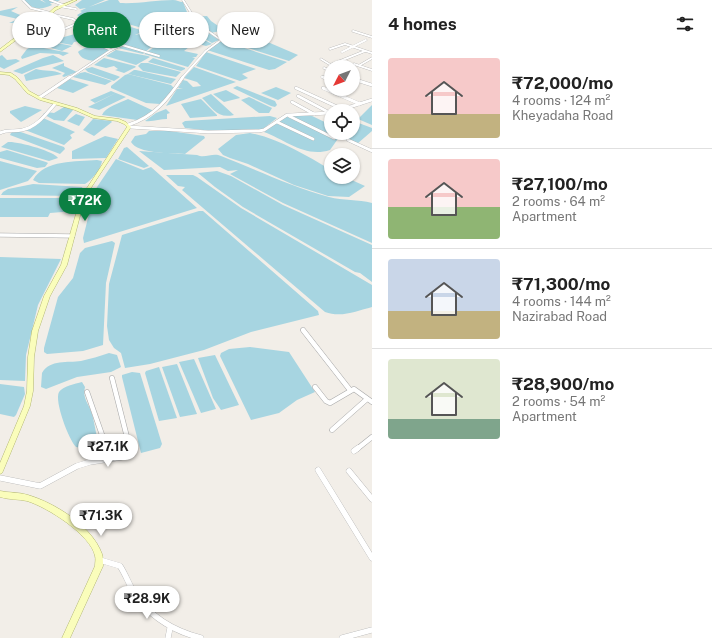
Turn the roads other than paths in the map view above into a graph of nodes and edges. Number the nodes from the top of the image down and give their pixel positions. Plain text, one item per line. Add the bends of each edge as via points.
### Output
1 (22, 0) edge
2 (50, 0) edge
3 (76, 0) edge
4 (183, 0) edge
5 (61, 6) junction
6 (76, 9) dead end
7 (46, 12) edge
8 (52, 12) edge
9 (65, 17) edge
10 (65, 30) edge
11 (353, 31) dead end
12 (372, 37) edge
13 (366, 40) dead end
14 (12, 42) edge
15 (353, 47) junction
16 (106, 48) edge
17 (330, 49) dead end
18 (111, 50) junction
19 (0, 51) edge
20 (366, 51) junction
21 (342, 52) dead end
22 (372, 53) edge
23 (159, 56) dead end
24 (372, 58) edge
25 (321, 59) dead end
26 (341, 60) edge
27 (324, 61) edge
28 (360, 65) dead end
29 (360, 66) edge
30 (371, 69) edge
31 (0, 73) edge
32 (360, 82) edge
33 (372, 86) edge
34 (296, 88) dead end
35 (323, 88) dead end
36 (298, 96) dead end
37 (39, 98) junction
38 (372, 100) edge
39 (292, 102) dead end
40 (55, 104) junction
41 (331, 104) edge
42 (360, 104) joint
43 (324, 109) edge
44 (324, 113) edge
45 (314, 114) junction
46 (287, 115) junction
47 (277, 122) junction
48 (131, 126) junction
49 (0, 133) edge
50 (324, 133) edge
51 (313, 139) dead end
52 (348, 140) dead end
53 (372, 151) edge
54 (0, 235) edge
55 (73, 236) junction
56 (303, 330) dead end
57 (112, 378) dead end
58 (315, 387) dead end
59 (350, 390) junction
60 (88, 392) dead end
61 (368, 399) junction
62 (372, 402) edge
63 (332, 430) dead end
64 (372, 437) edge
65 (354, 451) dead end
66 (110, 459) junction
67 (318, 470) dead end
68 (0, 471) edge
69 (349, 471) dead end
70 (0, 478) edge
71 (0, 494) edge
72 (372, 500) edge
73 (372, 558) edge
74 (100, 560) junction
75 (170, 628) junction
76 (372, 630) edge
77 (167, 637) edge
78 (66, 638) edge
79 (201, 638) edge
80 (342, 638) edge

1 - 7 street via 31,8
2 - 5 street
3 - 5 main road
4 - 48 street via 198,24 221,40 204,51 166,103
5 - 6 street
5 - 8 main road
9 - 10 street via 78,23
11 - 12 street
13 - 15 street
14 - 19 main road
15 - 17 street via 344,44
15 - 20 street
15 - 21 street
16 - 18 street
18 - 23 street via 122,45
18 - 37 street
20 - 22 street
20 - 26 street via 354,58
24 - 28 street
25 - 27 street
29 - 30 street
31 - 37 main road via 10,74 26,90
32 - 33 street
34 - 41 street
35 - 42 street
36 - 43 street
37 - 40 main road
38 - 42 street
39 - 45 street
40 - 48 main road via 94,117 118,120
40 - 49 street via 38,123 24,130 10,128
44 - 45 street
45 - 46 street
46 - 47 street
46 - 50 street
47 - 48 street via 259,131 208,132
47 - 51 street
48 - 55 main road via 85,192
52 - 53 street
54 - 55 street
55 - 68 main road via 64,265 42,309 32,348 27,406
56 - 59 street
57 - 66 street via 131,452 129,456
58 - 59 street via 330,403
59 - 61 street via 354,389
60 - 66 street
61 - 62 street
61 - 63 street
64 - 65 street
66 - 70 street via 77,466 40,486
67 - 73 street
69 - 72 street
71 - 74 main road via 27,498 64,517 88,537 99,553
74 - 75 street via 114,563 124,571 135,594
74 - 78 main road
75 - 77 street
75 - 79 street
76 - 80 street

